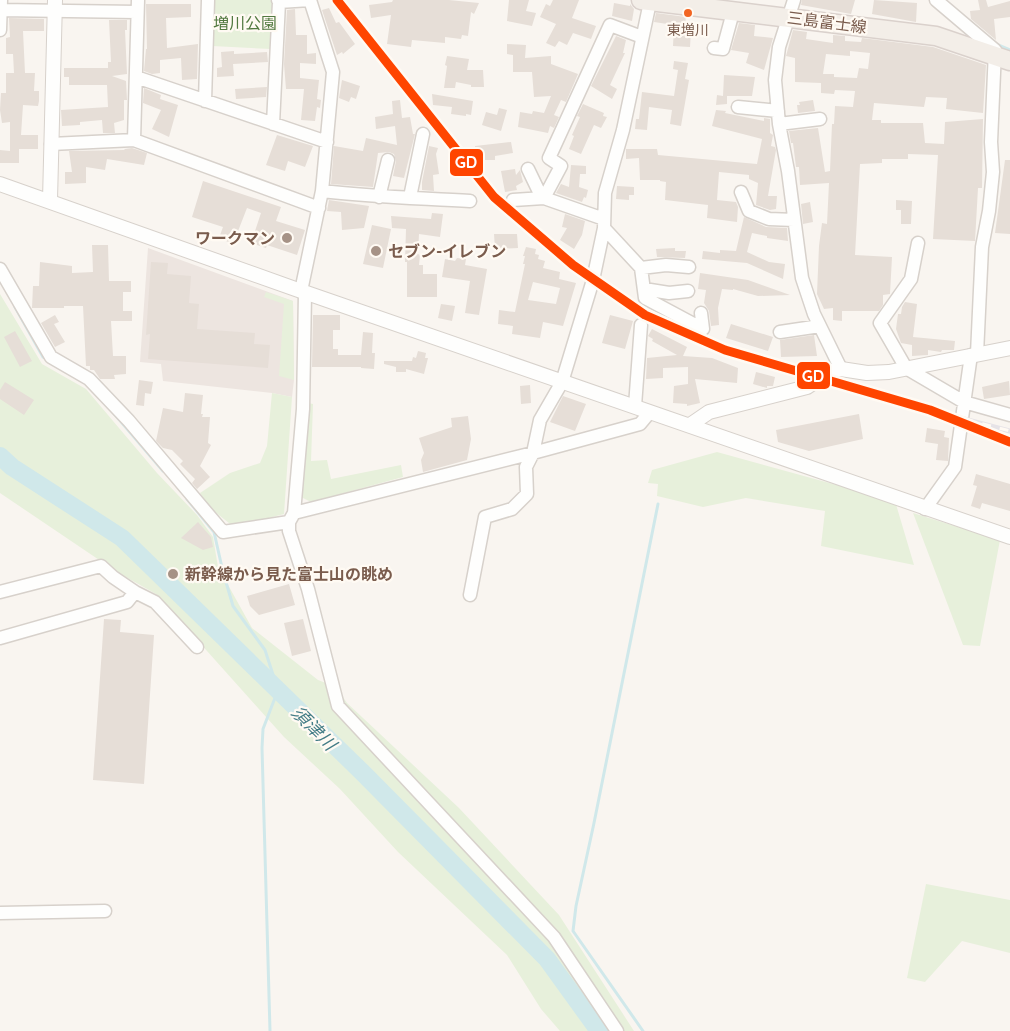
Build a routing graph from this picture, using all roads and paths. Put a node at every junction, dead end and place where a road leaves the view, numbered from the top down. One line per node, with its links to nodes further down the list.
1 (208, 0): 16 (street)
2 (310, 0): 4 (street); 24 (street)
3 (936, 0): 14 (street)
4 (278, 1): 20 (street)
5 (649, 1): 9 (main road, 三島富士線); 12 (street)
6 (55, 5): 7 (street); 8 (street); 25 (street)
7 (138, 6): 15 (street)
8 (1, 7): 11 (street)
9 (730, 8): 10 (main road, 三島富士線); 13 (street)
10 (792, 9): 14 (main road, 三島富士線); 18 (street)
11 (0, 30)
12 (642, 37): 33 (street); 39 (street)
13 (714, 48)
14 (1002, 58): 52 (street)
15 (136, 77): 16 (street); 23 (street)
16 (205, 101): 20 (street)
17 (738, 106): 18 (street)
18 (778, 111): 21 (street)
19 (820, 119): 21 (street)
20 (273, 124): 24 (street)
21 (778, 124): 38 (street)
22 (423, 134): 32 (street)
23 (134, 140): 25 (street); 37 (street)
24 (327, 142): 29 (street)
25 (51, 144): 34 (street)
26 (388, 160): 31 (street)
27 (528, 169): 33 (street)
28 (0, 184): 34 (street)
29 (322, 191): 31 (street); 37 (street)
30 (741, 192): 38 (street)
31 (379, 197): 32 (street)
32 (410, 197): 36 (street)
33 (543, 198): 35 (street); 39 (street)
34 (50, 200): 46 (street)
35 (513, 200)
36 (470, 201)
37 (319, 208): 46 (street)
38 (794, 220): 49 (street)
39 (604, 223): 42 (street); 55 (street)
40 (918, 243): 53 (street)
41 (689, 267): 42 (street)
42 (641, 268): 44 (street)
43 (0, 270): 63 (street)
44 (644, 289): 45 (street); 47 (street)
45 (688, 291)
46 (303, 292): 55 (street); 63 (street)
47 (701, 313)
48 (641, 325): 57 (street)
49 (820, 326): 50 (street); 54 (street)
50 (780, 332)
51 (1010, 348): 52 (street)
52 (974, 354): 53 (street); 56 (street)
53 (906, 368): 54 (street); 56 (street)
54 (841, 369): 60 (street)
55 (562, 382): 57 (street); 61 (street)
56 (964, 402): 59 (street); 62 (street)
57 (635, 406): 58 (street)
58 (650, 412): 60 (street); 61 (street)
59 (1010, 415)
60 (690, 425): 62 (street)
61 (533, 453): 63 (street); 67 (street)
62 (925, 509): 64 (street)
63 (292, 518): 72 (street)
64 (1010, 537)
65 (0, 592): 66 (street)
66 (135, 592): 68 (street); 69 (street)
67 (470, 596)
68 (0, 638)
69 (197, 647)
70 (105, 911): 71 (street)
71 (0, 914)
72 (617, 1031)

